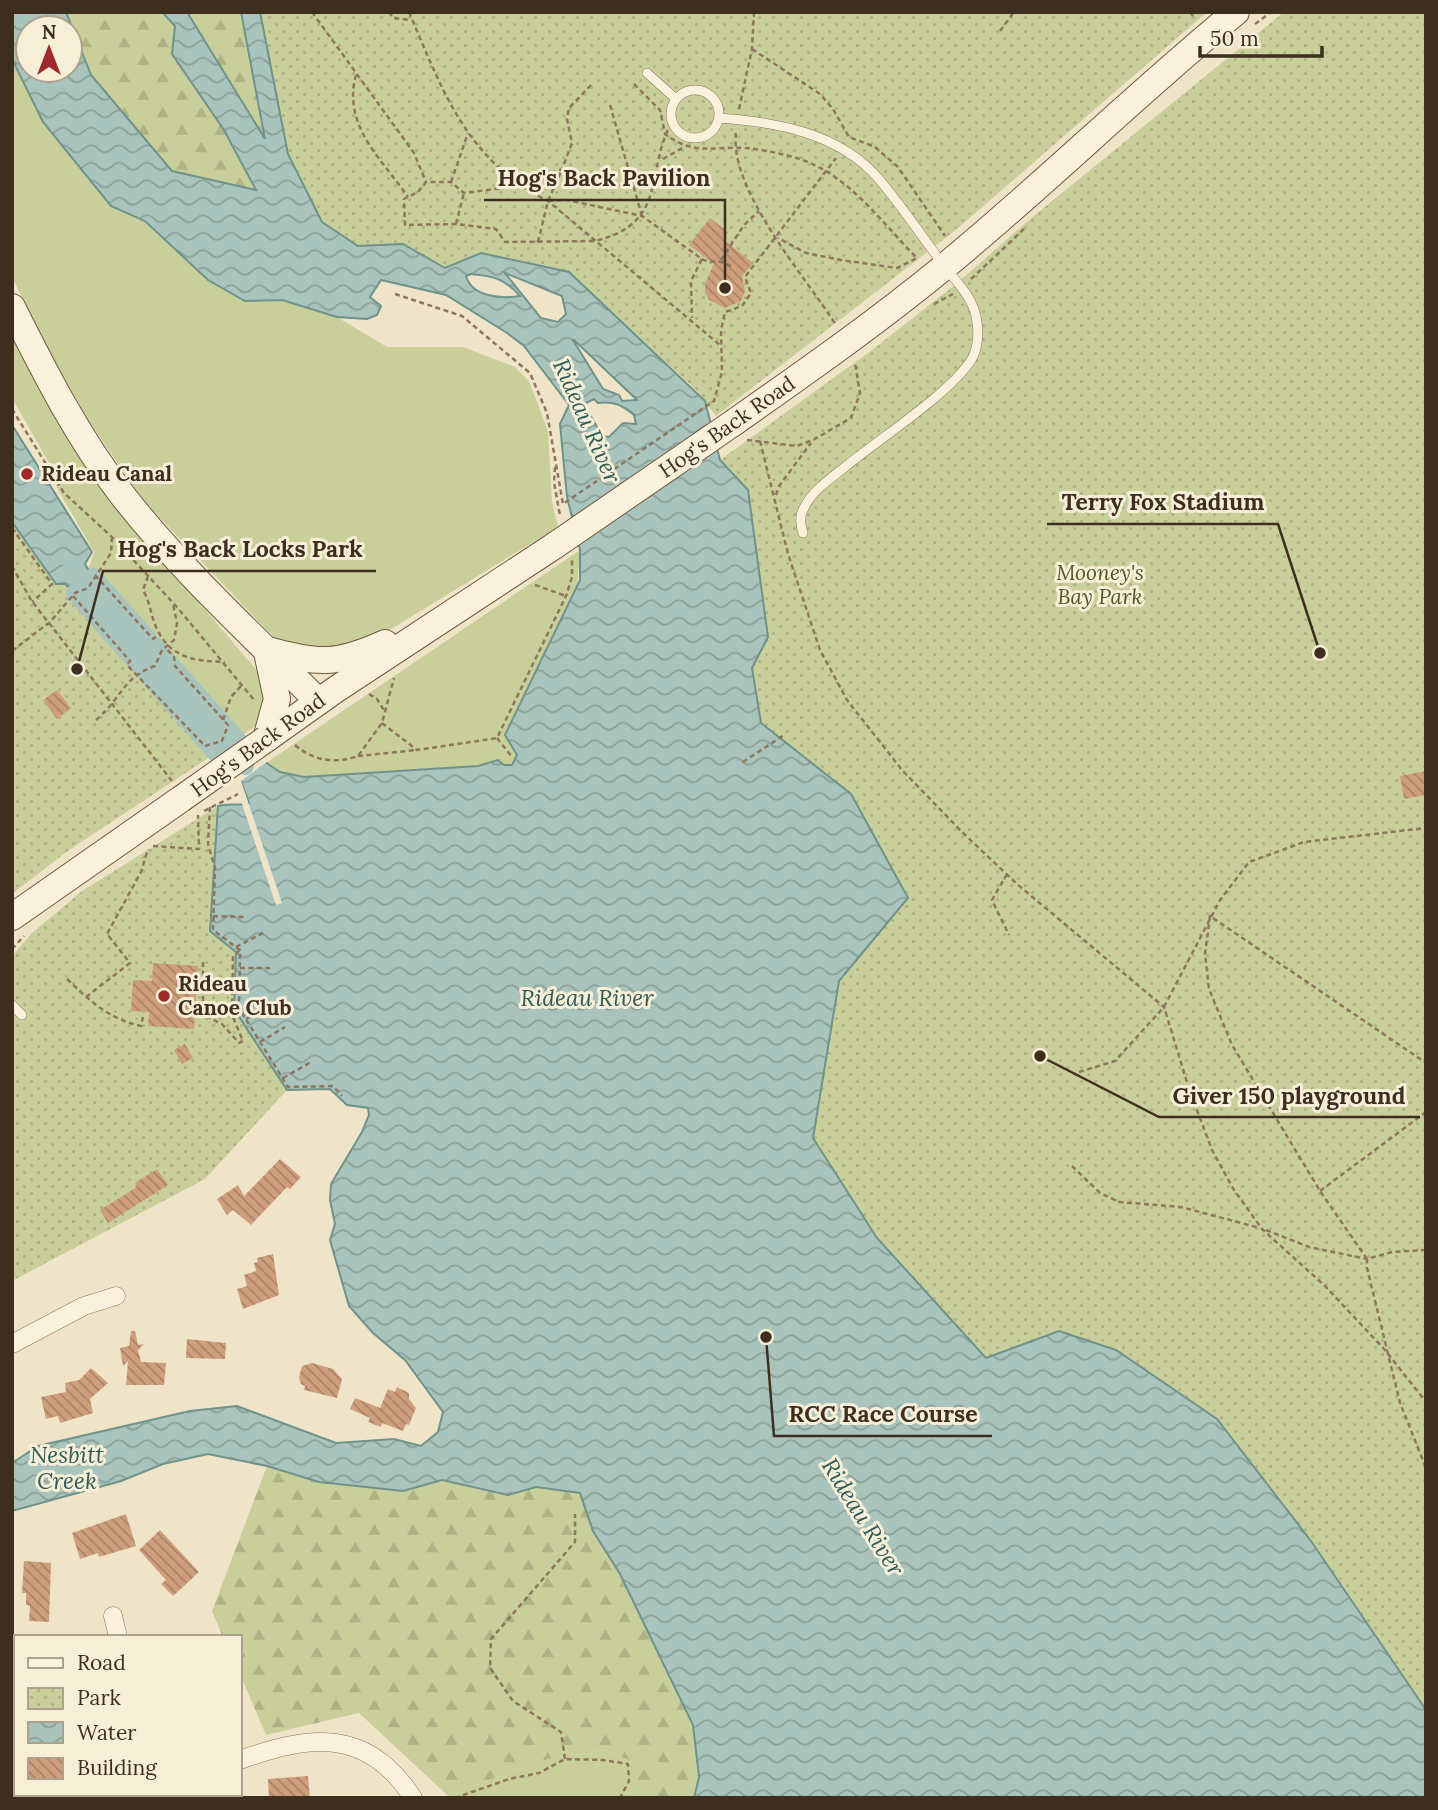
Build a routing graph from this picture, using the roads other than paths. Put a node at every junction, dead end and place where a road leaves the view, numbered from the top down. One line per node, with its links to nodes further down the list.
1 (1236, 12): 5 (main road, Hog's Back Road)
2 (646, 74): 3 (lane)
3 (676, 99): 4 (lane); 4 (lane)
4 (719, 118): 5 (lane)
5 (944, 267): 7 (lane); 8 (main road, Hog's Back Road, bridge)
6 (12, 307): 9 (main road)
7 (803, 533)
8 (449, 615): 9 (main road); 10 (main road, Hog's Back Road)
9 (266, 650): 10 (main road); 11 (main road)
10 (318, 701): 11 (main road, Hog's Back Road)
11 (266, 738): 12 (main road, Hog's Back Road, bridge)
12 (12, 917)
13 (12, 1005): 14 (lane)
14 (22, 1016)
15 (116, 1296): 16 (street)
16 (12, 1344)
17 (113, 1616): 18 (street)
18 (118, 1635)
19 (242, 1759): 20 (street)
20 (413, 1798)

